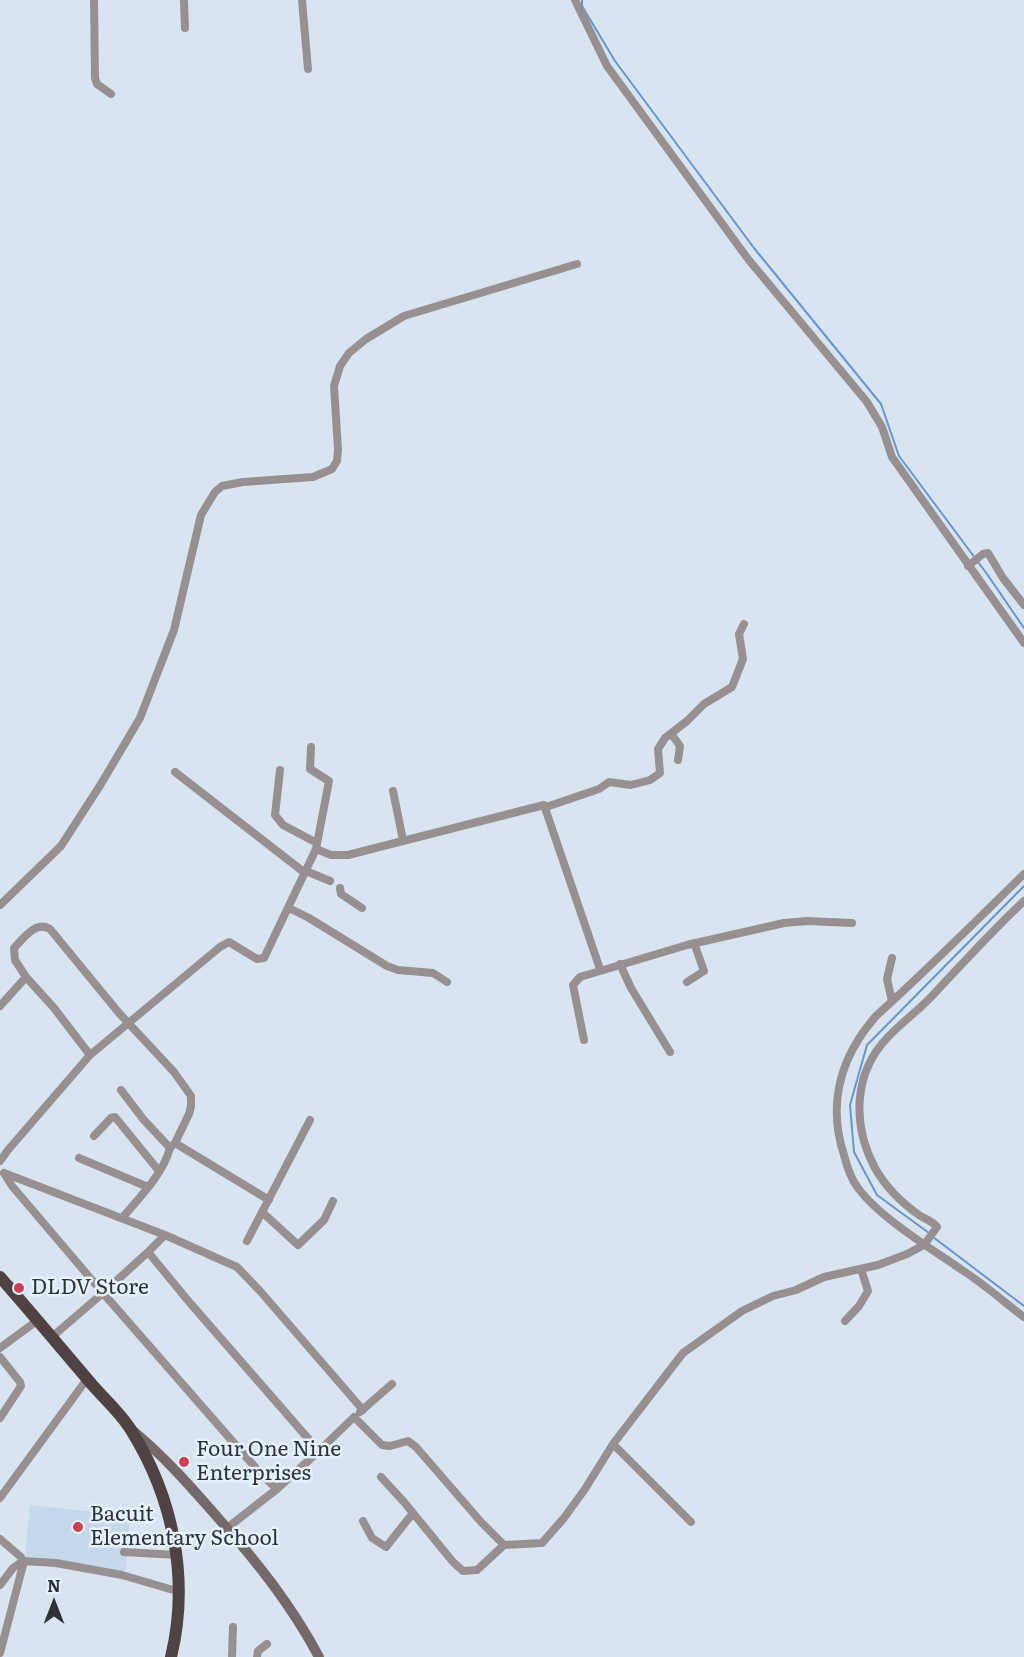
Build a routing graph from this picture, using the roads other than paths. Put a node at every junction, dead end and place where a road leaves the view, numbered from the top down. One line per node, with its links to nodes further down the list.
1 (94, 0): 7 (street)
2 (184, 0): 5 (street)
3 (302, 0): 6 (street)
4 (575, 0): 9 (street)
5 (185, 28)
6 (308, 69)
7 (111, 94)
8 (577, 264): 27 (street)
9 (970, 564): 10 (street); 12 (street)
10 (1024, 605)
11 (744, 624): 13 (street)
12 (1024, 643)
13 (672, 735): 15 (street); 19 (street)
14 (310, 747): 21 (street)
15 (678, 760)
16 (280, 771): 21 (street)
17 (175, 772): 22 (street)
18 (393, 791): 20 (street)
19 (546, 807): 20 (street); 34 (street)
20 (403, 840): 21 (street)
21 (317, 846): 22 (street)
22 (306, 872): 24 (street); 28 (street)
23 (1024, 874): 38 (street)
24 (330, 881)
25 (340, 888): 29 (street)
26 (1024, 901): 59 (street)
27 (0, 905)
28 (289, 908): 36 (street); 40 (street)
29 (362, 908)
30 (852, 923): 31 (street)
31 (693, 943): 33 (street); 37 (street)
32 (892, 958): 38 (street)
33 (620, 964): 34 (street); 42 (street)
34 (600, 969): 41 (street)
35 (26, 978): 39 (street); 40 (street); 43 (street)
36 (447, 982)
37 (687, 982)
38 (892, 1001): 59 (street)
39 (0, 1006)
40 (128, 1022): 43 (street); 47 (street)
41 (584, 1040)
42 (670, 1052)
43 (90, 1055): 49 (street)
44 (121, 1090): 47 (street)
45 (310, 1120): 53 (street)
46 (94, 1136): 50 (street)
47 (172, 1146): 50 (street); 53 (street)
48 (79, 1158): 52 (street)
49 (0, 1161)
50 (159, 1171): 52 (street)
51 (2, 1172): 56 (street); 63 (street)
52 (148, 1187): 56 (street)
53 (269, 1200): 55 (street)
54 (333, 1201): 55 (street)
55 (262, 1212): 58 (street)
56 (123, 1217): 57 (street)
57 (165, 1235): 60 (street); 72 (street)
58 (247, 1241)
59 (926, 1243): 61 (street); 64 (street)
60 (148, 1252): 63 (street); 77 (street)
61 (861, 1269): 66 (street); 76 (street)
62 (0, 1277): 65 (highway)
63 (103, 1293): 67 (street); 79 (street)
64 (1024, 1317)
65 (38, 1320): 67 (highway); 68 (street)
66 (845, 1321)
67 (52, 1336): 70 (highway)
68 (0, 1348)
69 (0, 1357): 74 (street)
70 (87, 1379): 75 (highway); 80 (street)
71 (392, 1384): 72 (street)
72 (363, 1410): 73 (street)
73 (354, 1417): 77 (street); 86 (street)
74 (0, 1418)
75 (130, 1428): 84 (main road); 88 (highway)
76 (613, 1444): 83 (street); 86 (street)
77 (319, 1451): 79 (street)
78 (381, 1477): 81 (street)
79 (277, 1489): 84 (street)
80 (0, 1498)
81 (413, 1513): 82 (street); 86 (street)
82 (363, 1521)
83 (691, 1522)
84 (227, 1528): 98 (main road)
85 (0, 1539): 89 (street)
86 (504, 1545)
87 (124, 1552): 88 (street)
88 (177, 1555): 91 (highway)
89 (23, 1561): 90 (street); 91 (street); 94 (street)
90 (0, 1585)
91 (180, 1592): 95 (highway)
92 (233, 1627): 96 (street)
93 (267, 1644): 97 (street)
94 (0, 1649)
95 (171, 1657)
96 (232, 1657)
97 (257, 1657)
98 (319, 1657)

